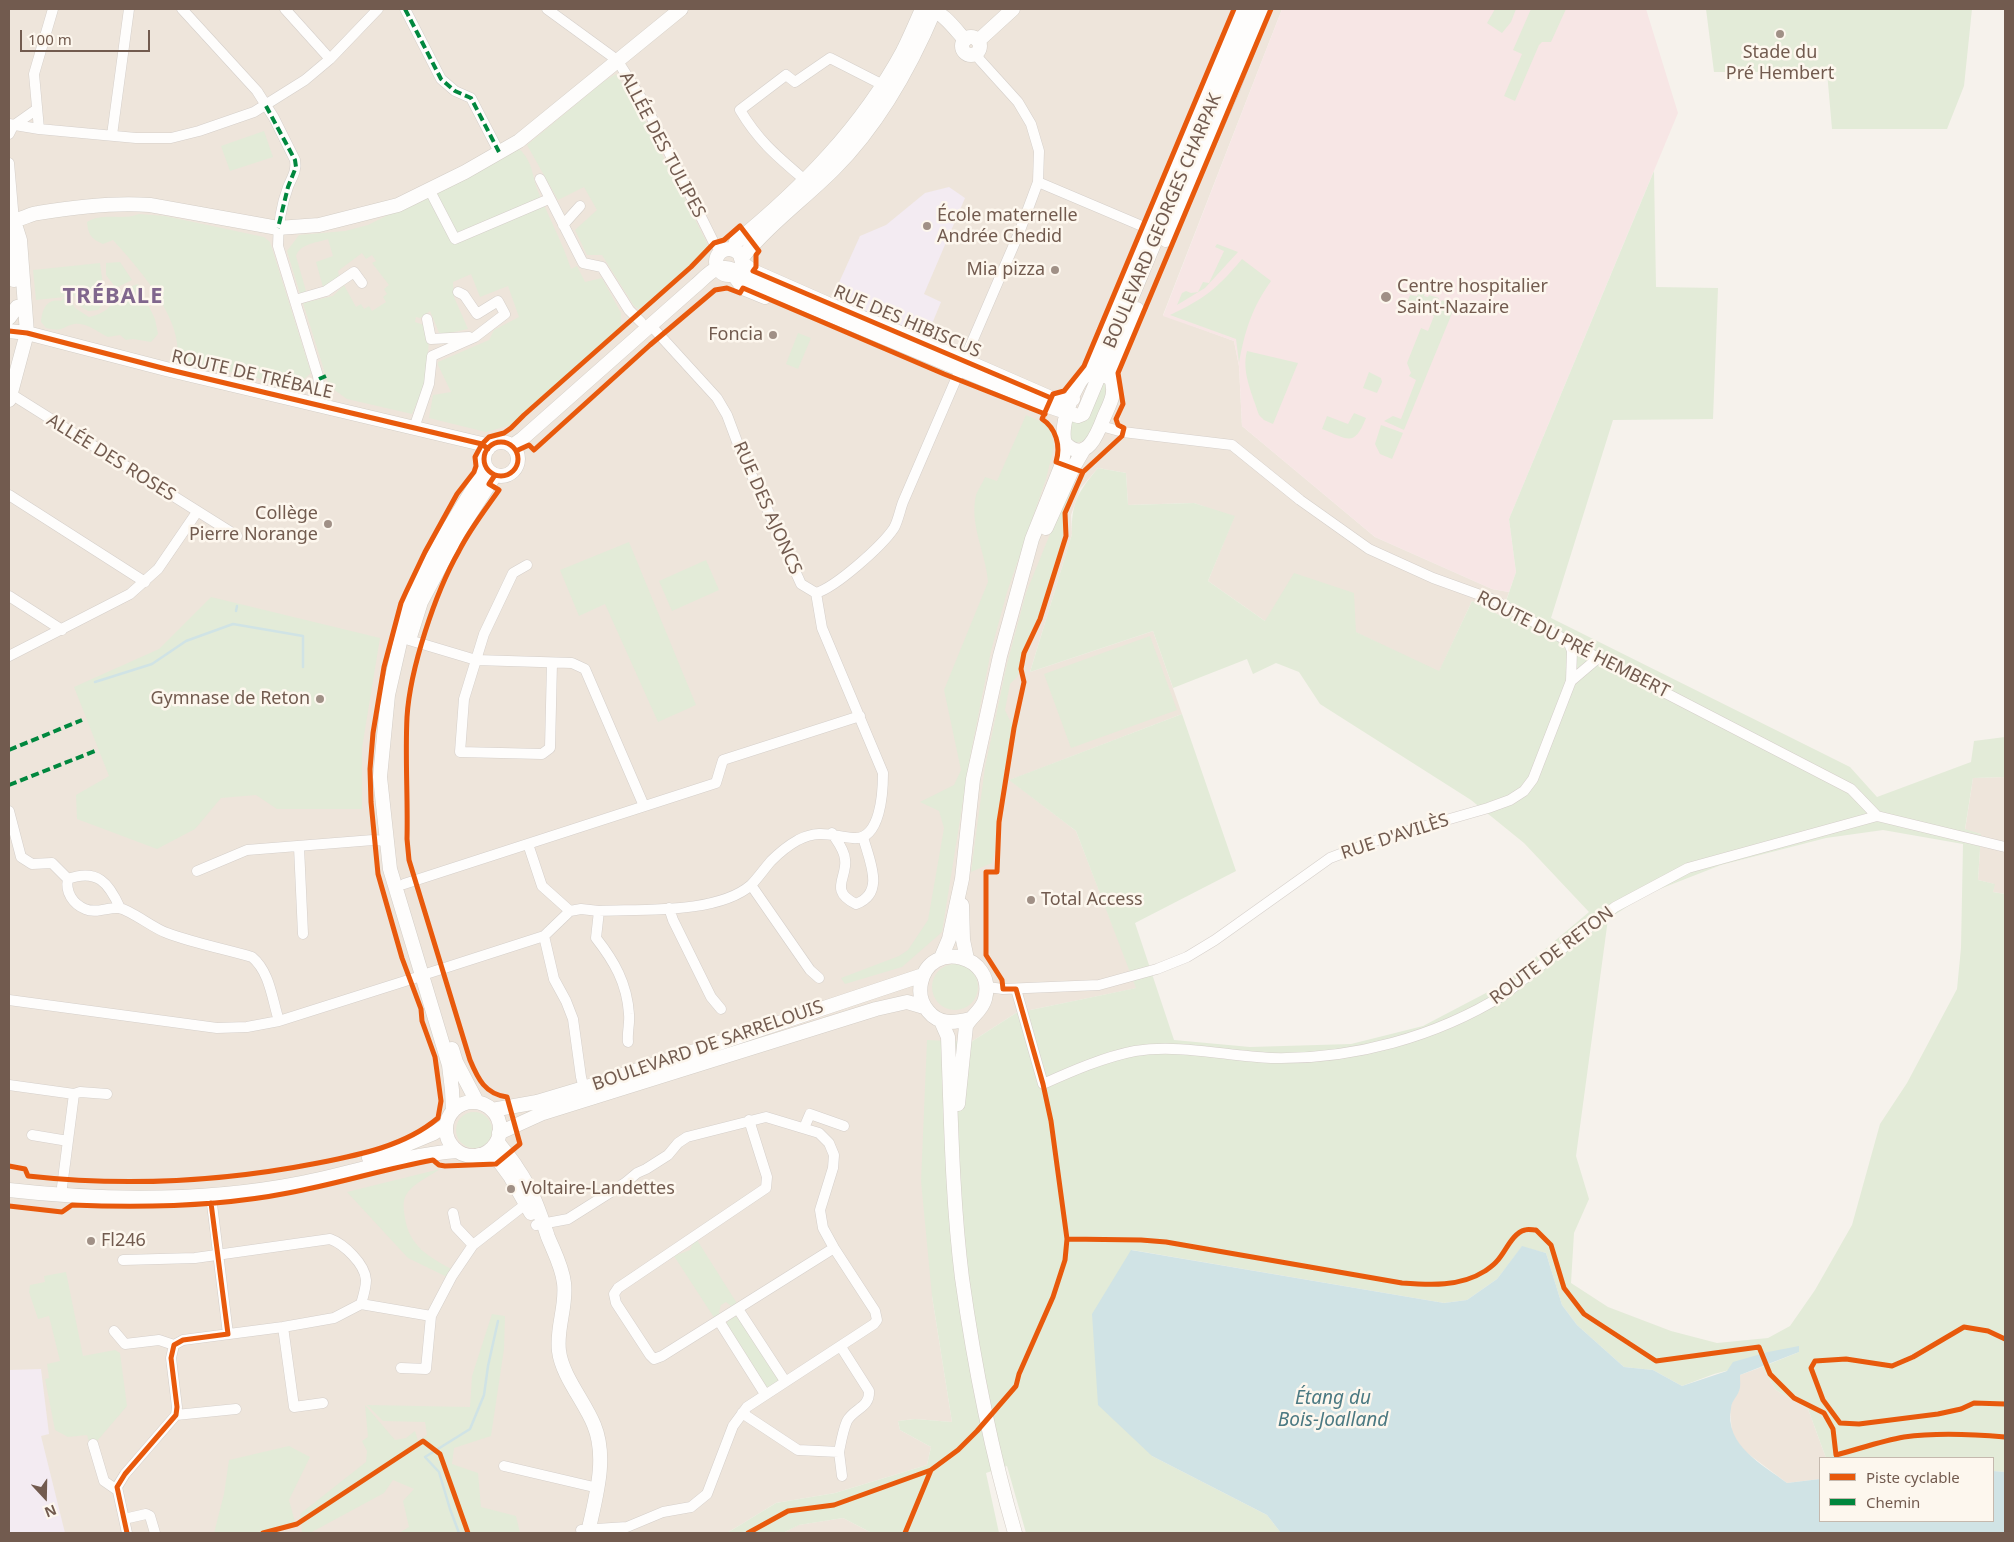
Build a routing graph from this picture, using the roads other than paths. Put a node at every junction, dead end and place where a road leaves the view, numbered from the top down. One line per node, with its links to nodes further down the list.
1 (53, 9): 19 (street)
2 (129, 9): 22 (street)
3 (182, 9): 18 (street)
4 (285, 9): 15 (street)
5 (378, 9): 15 (street)
6 (405, 9): 23 (street)
7 (547, 9): 16 (street, ALLÉE DES TULIPES)
8 (681, 9): 16 (street)
9 (930, 9): 14 (street); 17 (street); 35 (street)
10 (1014, 9): 14 (street)
11 (1242, 9): 34 (street, BOULEVARD GEORGES CHARPAK)
12 (1252, 9): 51 (street, BOULEVARD GEORGES CHARPAK)
13 (1264, 9): 51 (street, BOULEVARD GEORGES CHARPAK)
14 (973, 45): 27 (street)
15 (330, 59): 18 (street)
16 (617, 60): 23 (street); 35 (street, ALLÉE DES TULIPES)
17 (882, 85): 26 (street); 26 (street)
18 (266, 106): 22 (street); 33 (street)
19 (37, 109): 20 (street); 21 (street)
20 (10, 128): 21 (street)
21 (39, 129): 22 (street)
22 (112, 135)
23 (499, 152): 28 (street)
24 (9, 163): 31 (street)
25 (540, 179): 29 (street)
26 (806, 181): 35 (street)
27 (1038, 182): 34 (street); 50 (street)
28 (429, 189): 29 (street); 33 (street)
29 (549, 199): 32 (street)
30 (580, 206): 32 (street)
31 (11, 220): 33 (street); 39 (street); 46 (street)
32 (563, 225): 42 (street)
33 (278, 228): 38 (street)
34 (1149, 229): 51 (street, BOULEVARD GEORGES CHARPAK)
35 (729, 264): 42 (street); 44 (street); 50 (street, RUE DES HIBISCUS); 50 (street, RUE DES HIBISCUS); 59 (street)
36 (362, 282): 38 (street)
37 (458, 292): 40 (street)
38 (295, 300): 54 (street)
39 (13, 312): 46 (street)
40 (477, 314): 43 (street); 43 (street)
41 (427, 319): 48 (street)
42 (641, 322): 59 (street)
43 (487, 327): 47 (street)
44 (655, 330): 59 (street); 69 (street, RUE DES AJONCS)
45 (9, 331): 46 (street, ROUTE DE TRÉBALE)
46 (27, 334): 52 (street); 54 (street, ROUTE DE TRÉBALE)
47 (475, 336): 48 (street); 49 (street)
48 (431, 339): 49 (street)
49 (432, 356): 57 (street)
50 (960, 370): 53 (street, RUE DES HIBISCUS); 55 (street, RUE DES HIBISCUS); 69 (street)
51 (1100, 376): 53 (street); 55 (street, BOULEVARD GEORGES CHARPAK); 56 (street)
52 (10, 397): 64 (street, ALLÉE DES ROSES)
53 (1072, 399): 55 (street)
54 (318, 405): 57 (street, ROUTE DE TRÉBALE)
55 (1065, 416): 58 (street)
56 (1100, 426): 61 (street); 73 (street, ROUTE DU PRÉ HEMBERT)
57 (414, 428): 60 (street, ROUTE DE TRÉBALE)
58 (1065, 443): 61 (street); 67 (street)
59 (512, 446): 60 (street); 62 (street)
60 (488, 449): 62 (street)
61 (1084, 449): 67 (street)
62 (491, 472): 72 (street); 86 (street)
63 (9, 495): 68 (street)
64 (197, 512): 65 (street, ALLÉE DES ROSES); 68 (street)
65 (237, 536)
66 (527, 565): 76 (street)
67 (1020, 580): 91 (street)
68 (145, 582): 71 (street)
69 (816, 593): 79 (street)
70 (9, 596): 71 (street)
71 (62, 630): 74 (street)
72 (409, 640): 76 (street); 93 (street)
73 (1568, 641): 75 (street, ROUTE DU PRÉ HEMBERT); 78 (street, RUE D'AVILÈS)
74 (9, 656)
75 (1598, 658): 78 (street); 82 (street, ROUTE DU PRÉ HEMBERT)
76 (476, 660): 77 (street); 77 (street)
77 (552, 663): 80 (street)
78 (1571, 680): 107 (street, RUE D'AVILÈS)
79 (860, 716): 80 (street); 85 (street)
80 (644, 806): 87 (street)
81 (9, 811): 83 (street)
82 (1877, 816): 89 (street, ROUTE DE RETON); 107 (street, ROUTE DE RETON)
83 (11, 825): 92 (street)
84 (832, 833): 85 (street); 85 (street); 94 (street)
85 (863, 837)
86 (387, 841): 88 (street); 103 (street)
87 (528, 844): 93 (street); 97 (street)
88 (299, 847): 90 (street); 99 (street)
89 (2005, 847)
90 (197, 871)
91 (962, 878): 101 (street); 102 (street)
92 (68, 879): 95 (street); 95 (street)
93 (404, 884): 103 (street)
94 (751, 885): 96 (street); 105 (street)
95 (120, 908): 112 (street)
96 (669, 908): 98 (street); 110 (street)
97 (570, 911): 98 (street); 100 (street)
98 (599, 911): 114 (street)
99 (303, 934)
100 (544, 936): 103 (street); 116 (street)
101 (941, 958): 102 (street); 104 (street)
102 (967, 959): 106 (street)
103 (425, 975): 112 (street); 119 (street); 121 (street)
104 (923, 975): 109 (street); 116 (street, BOULEVARD DE SARRELOUIS)
105 (819, 978)
106 (987, 987): 107 (street); 111 (street)
107 (1016, 988)
108 (9, 1000): 112 (street)
109 (924, 1007): 113 (street); 127 (street, BOULEVARD DE SARRELOUIS)
110 (721, 1009)
111 (970, 1019): 113 (street); 131 (street)
112 (279, 1021)
113 (941, 1021): 131 (street)
114 (628, 1042)
115 (9, 1085): 117 (street)
116 (584, 1088): 120 (street, BOULEVARD DE SARRELOUIS)
117 (74, 1094): 118 (street); 128 (street)
118 (107, 1094)
119 (477, 1102): 120 (street); 121 (street)
120 (492, 1110): 127 (street)
121 (453, 1111): 123 (street)
122 (749, 1120): 125 (street); 138 (street); 146 (street)
123 (446, 1125): 129 (street); 133 (street)
124 (844, 1126): 125 (street)
125 (804, 1128): 140 (street)
126 (32, 1135): 128 (street)
127 (498, 1137): 130 (street); 136 (street)
128 (68, 1141): 133 (street)
129 (457, 1151): 130 (street); 135 (street)
130 (479, 1155): 136 (street)
131 (952, 1167): 169 (street)
132 (9, 1181): 133 (street)
133 (62, 1187)
134 (9, 1190): 135 (street)
135 (211, 1196): 141 (street)
136 (530, 1201): 138 (street); 139 (street)
137 (454, 1213): 139 (street)
138 (540, 1224): 163 (street)
139 (473, 1245): 145 (street)
140 (834, 1248): 144 (street); 151 (street)
141 (218, 1254): 142 (street); 143 (street); 149 (street)
142 (123, 1260)
143 (361, 1304): 145 (street); 147 (street)
144 (738, 1309): 146 (street); 153 (street)
145 (431, 1316): 152 (street)
146 (719, 1321): 154 (street)
147 (284, 1327): 149 (street); 155 (street)
148 (114, 1330): 150 (street)
149 (228, 1334): 150 (street)
150 (174, 1345): 158 (street)
151 (841, 1347): 153 (street); 160 (street)
152 (401, 1368)
153 (785, 1381): 154 (street)
154 (766, 1394): 157 (street)
155 (323, 1403)
156 (236, 1409): 158 (street)
157 (742, 1413): 160 (street); 166 (street)
158 (176, 1415): 164 (street)
159 (93, 1444): 164 (street)
160 (839, 1452): 162 (street)
161 (504, 1466): 163 (street)
162 (842, 1476)
163 (594, 1487): 166 (street)
164 (117, 1490): 165 (street)
165 (124, 1519): 167 (street); 168 (street)
166 (584, 1531)
167 (127, 1533)
168 (155, 1533)
169 (1015, 1533)

